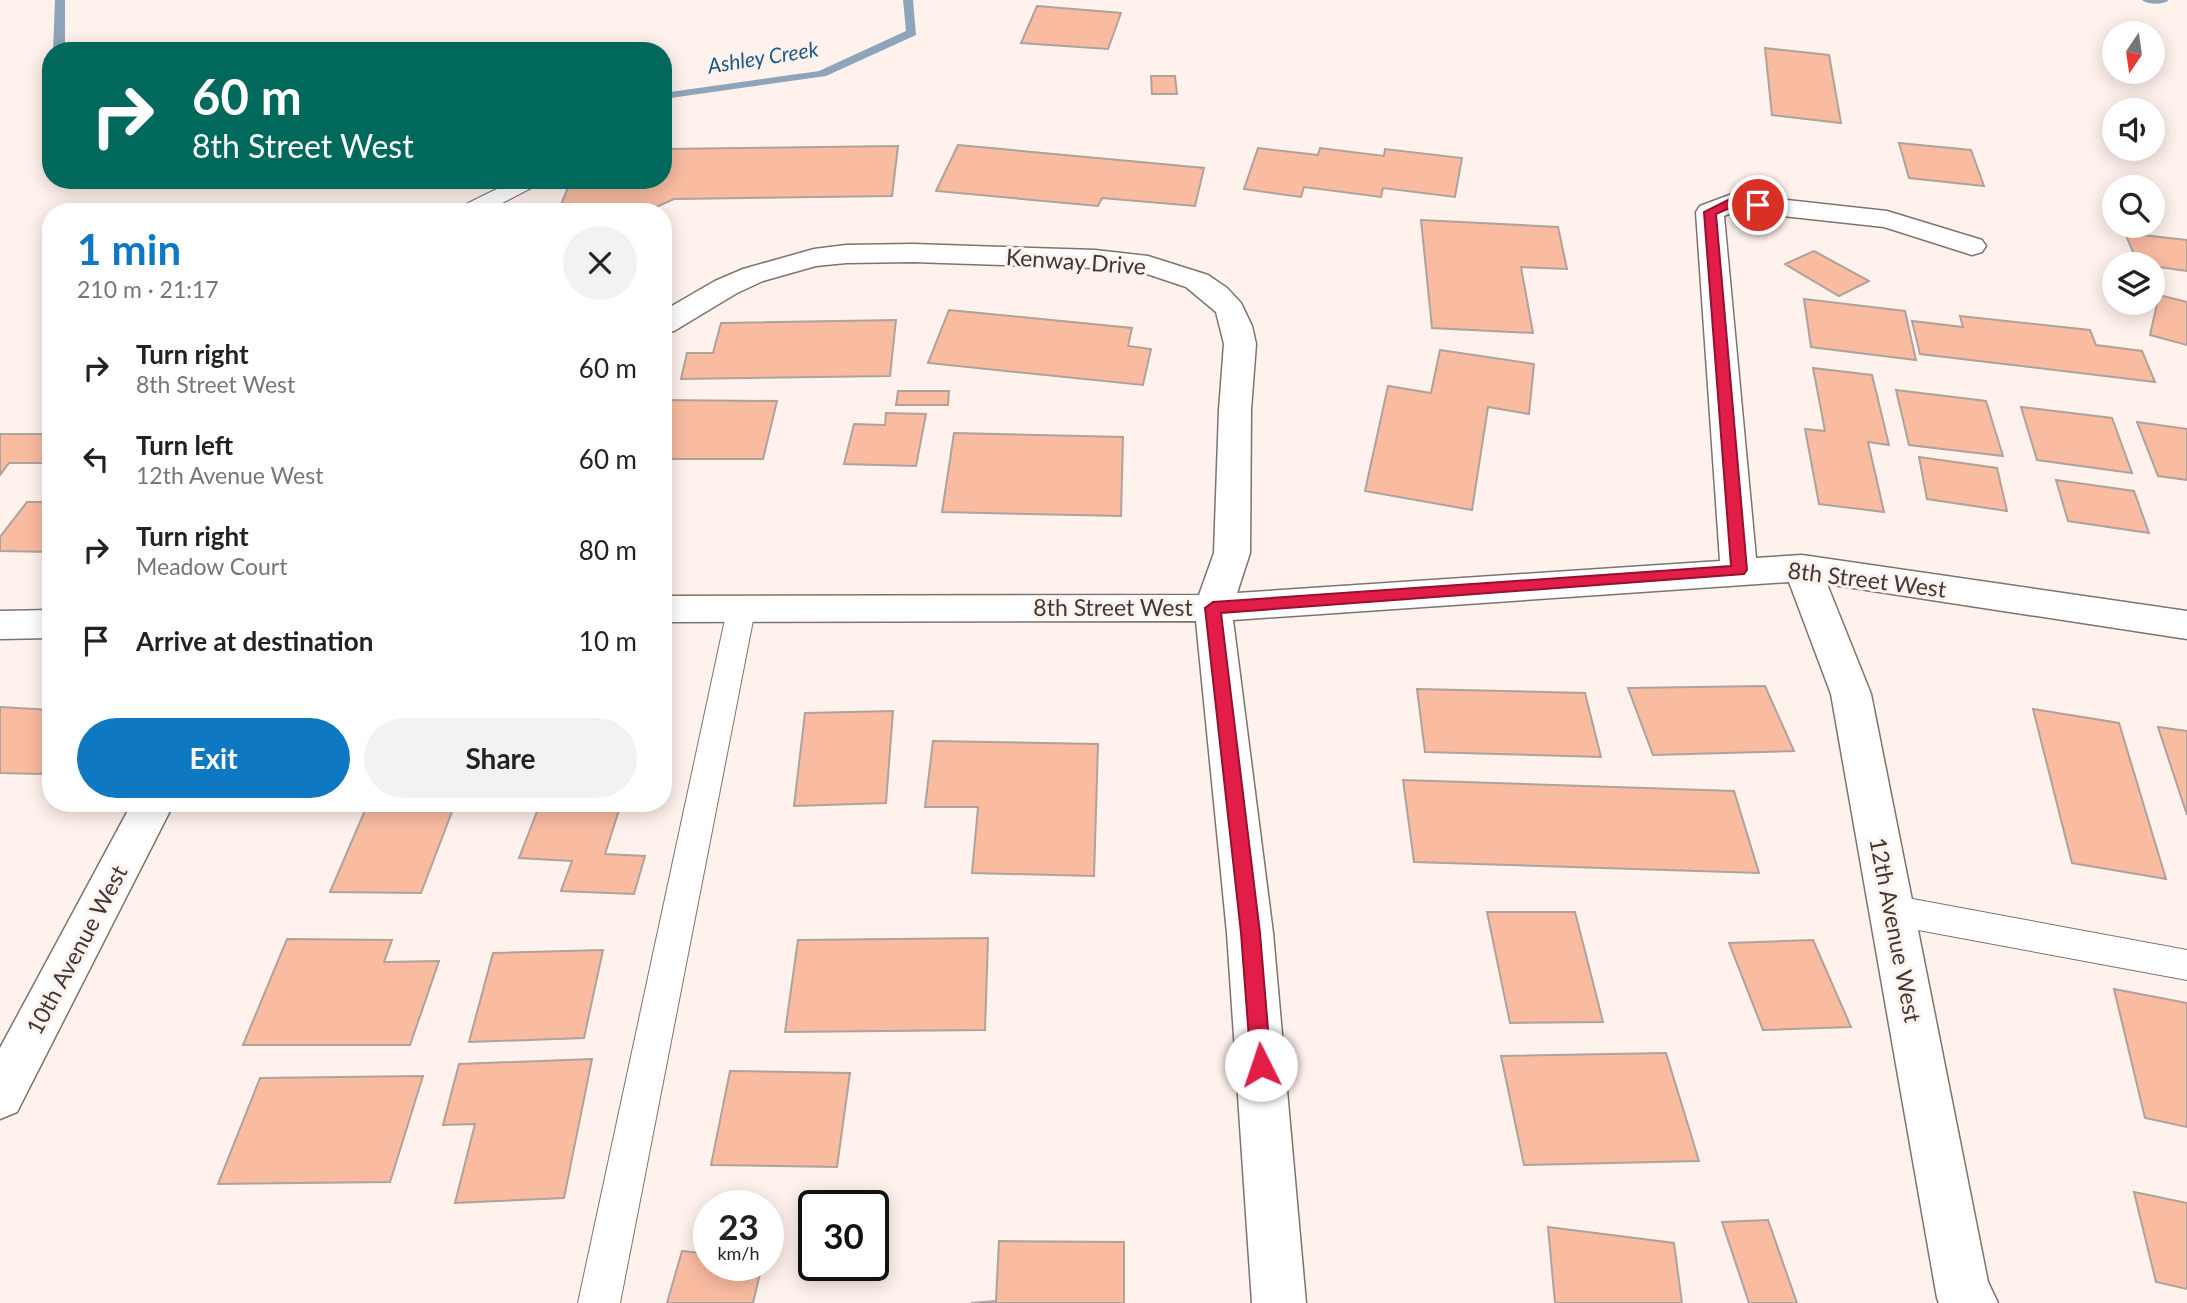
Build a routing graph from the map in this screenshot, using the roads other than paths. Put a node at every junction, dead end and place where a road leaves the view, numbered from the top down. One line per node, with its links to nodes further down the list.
1 (514, 189): 2 (lane)
2 (485, 203)
3 (1972, 246): 6 (street)
4 (672, 319): 7 (street, Kenway Drive)
5 (1802, 568): 6 (street, 8th Street West); 12 (street, 8th Street West); 14 (street, 12th Avenue West)
6 (1739, 570): 7 (street, 8th Street West)
7 (1213, 608): 9 (street, 8th Street West); 19 (street)
8 (672, 610): 9 (street, 8th Street West)
9 (741, 610): 18 (lane)
10 (42, 624): 11 (street)
11 (0, 625)
12 (2187, 625)
13 (148, 812): 16 (street, 10th Avenue West)
14 (1891, 910): 15 (lane); 17 (street, 12th Avenue West)
15 (2187, 965)
16 (0, 1096)
17 (1967, 1301)
18 (600, 1303)
19 (1279, 1303)

